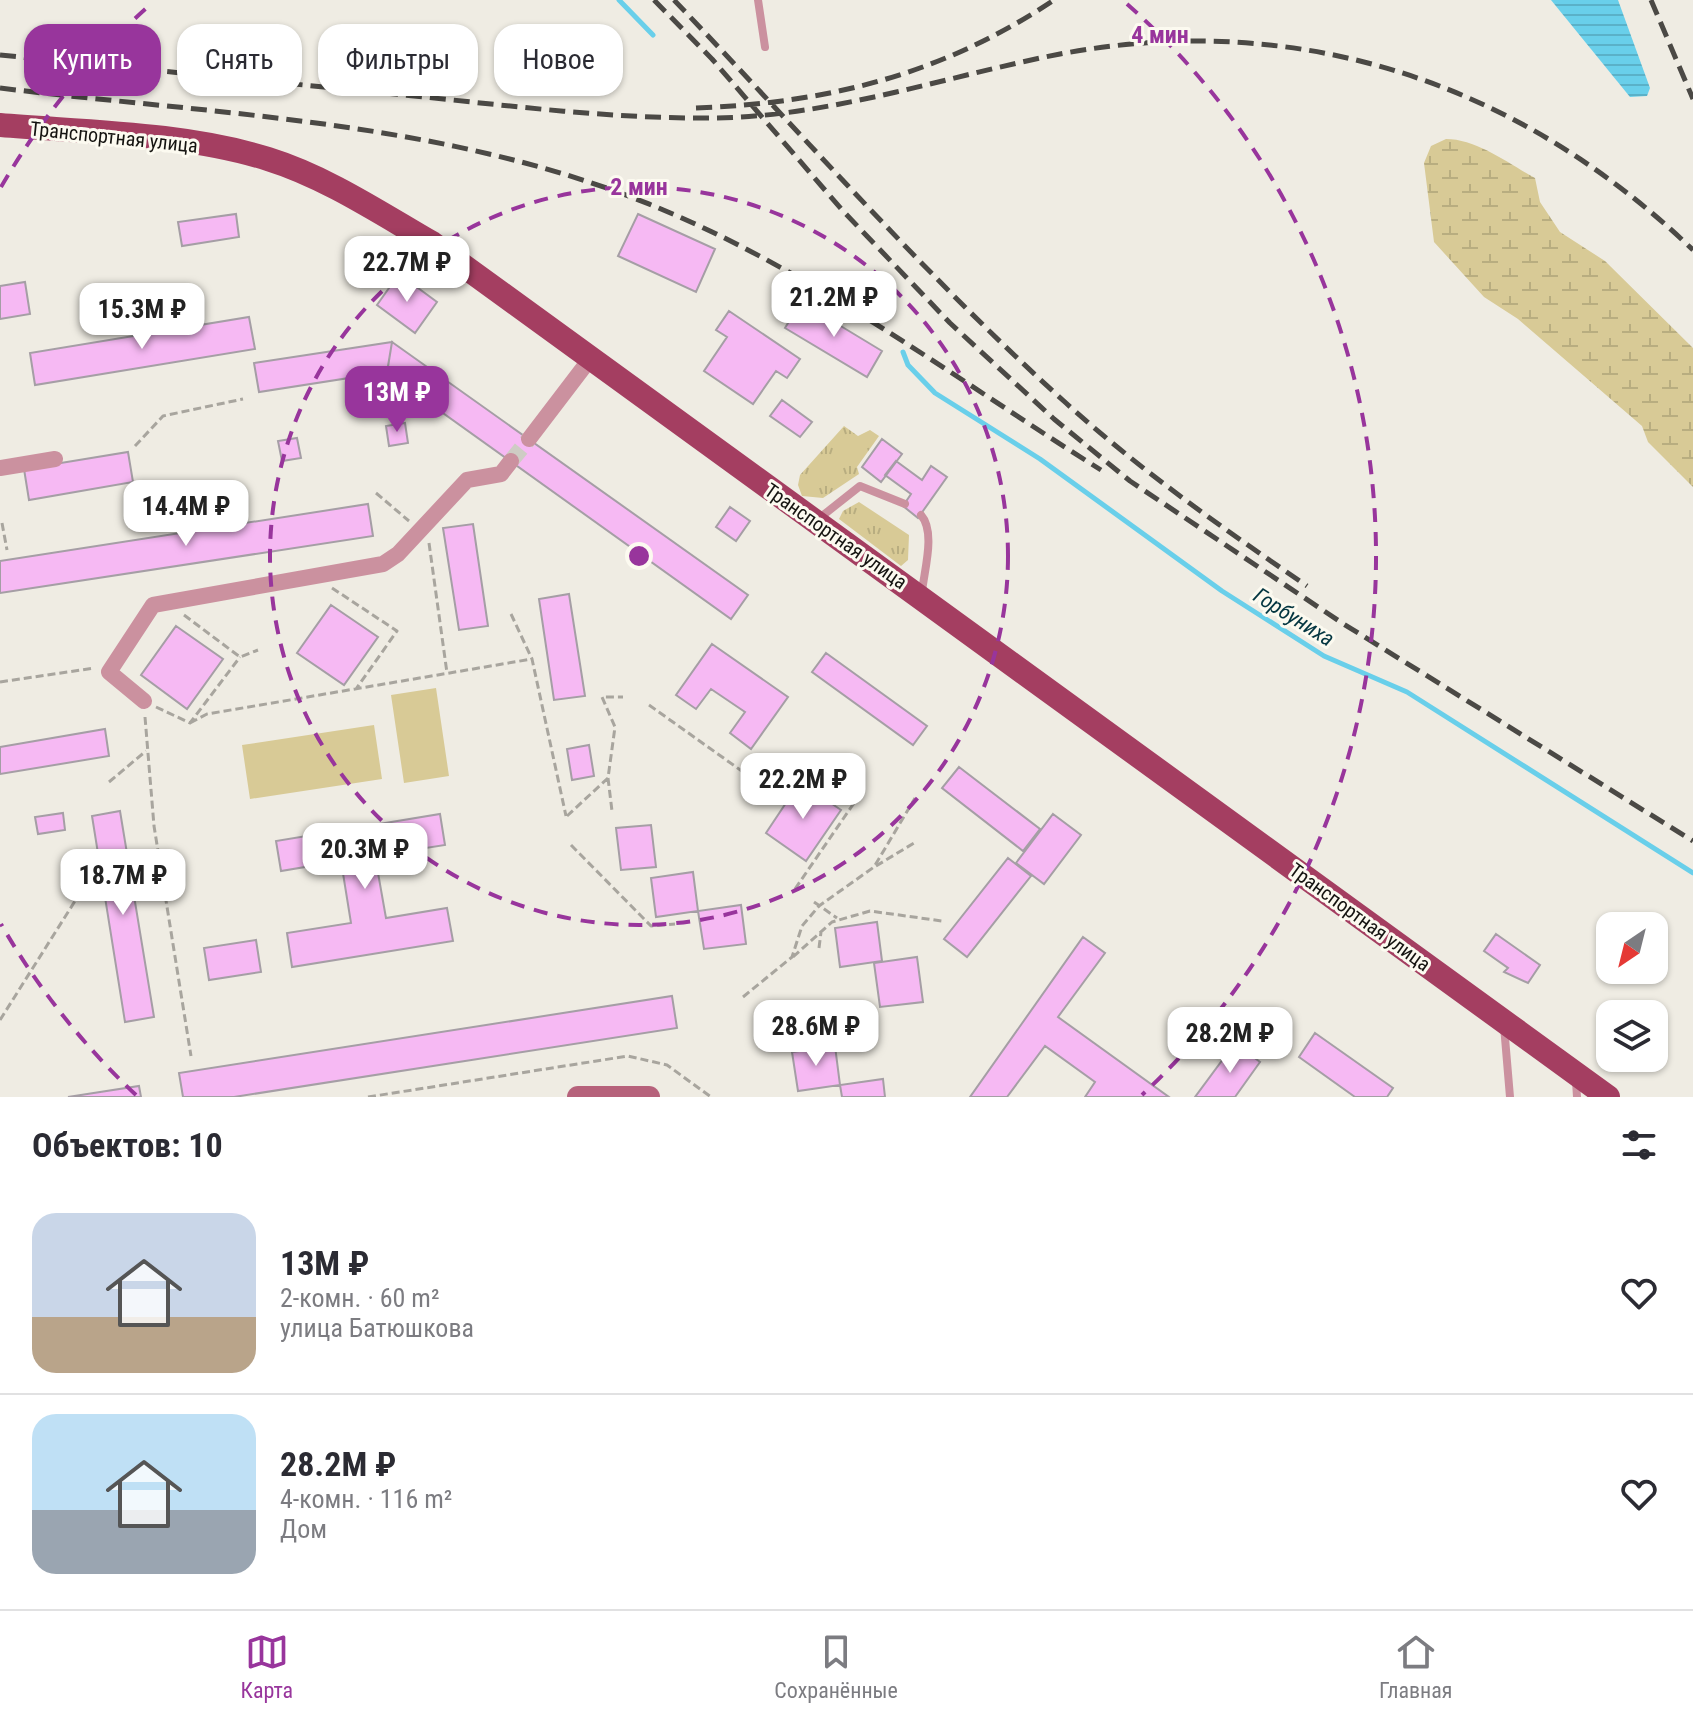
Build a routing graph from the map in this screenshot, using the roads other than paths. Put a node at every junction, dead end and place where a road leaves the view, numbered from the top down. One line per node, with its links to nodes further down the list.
1 (758, 0): 2 (lane)
2 (765, 47)
3 (0, 125): 4 (main road, Транспортная улица)
4 (590, 359): 5 (street); 11 (main road, Транспортная улица)
5 (529, 439)
6 (55, 459): 8 (street)
7 (511, 461): 13 (street)
8 (0, 468)
9 (905, 504): 11 (lane)
10 (921, 515): 12 (lane)
11 (815, 522): 12 (main road, Транспортная улица)
12 (921, 597): 14 (main road, Транспортная улица)
13 (144, 701)
14 (1503, 1021): 15 (main road, Транспортная улица); 18 (lane)
15 (1576, 1085): 19 (main road, Транспортная улица)
16 (646, 1096): 17 (main road)
17 (578, 1097)
18 (1510, 1097)
19 (1608, 1097)

